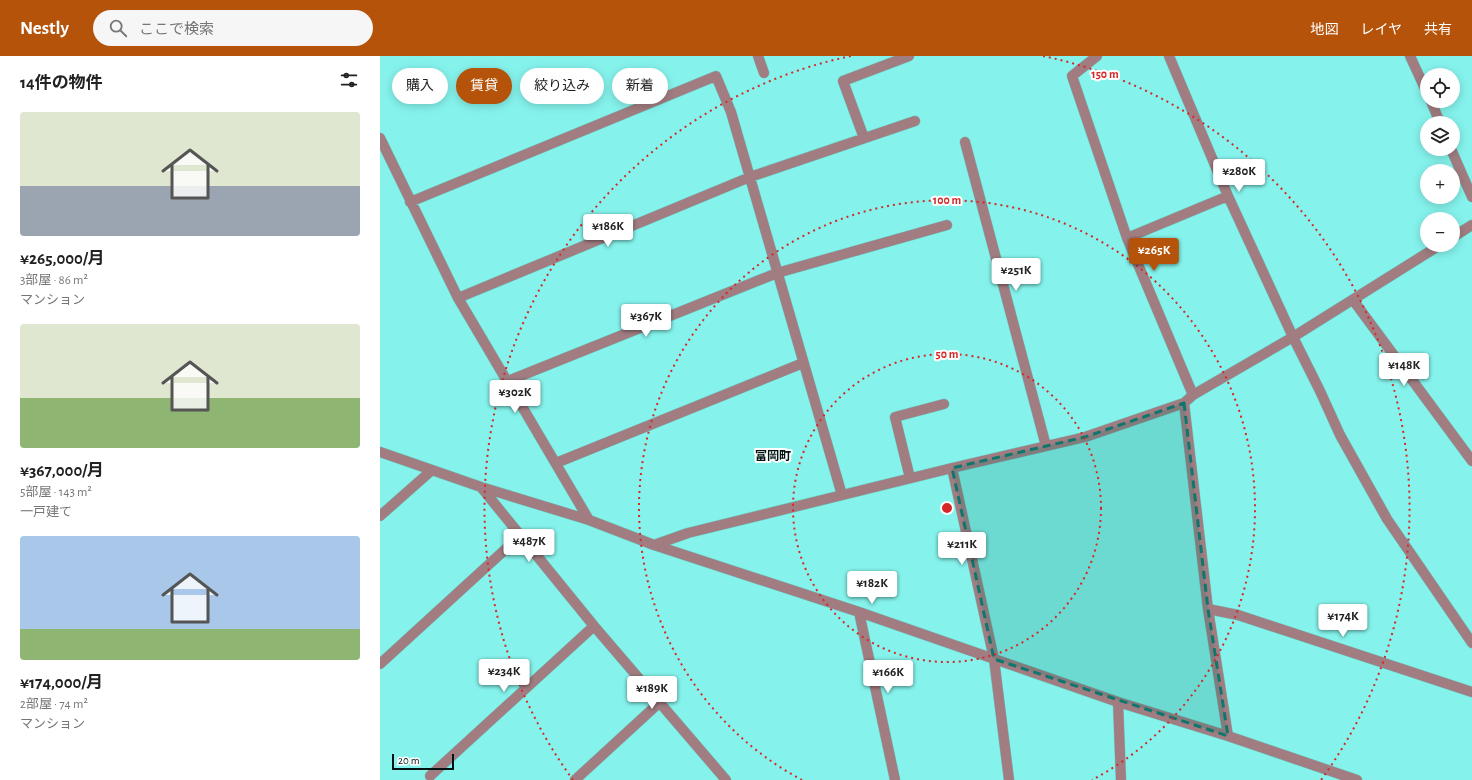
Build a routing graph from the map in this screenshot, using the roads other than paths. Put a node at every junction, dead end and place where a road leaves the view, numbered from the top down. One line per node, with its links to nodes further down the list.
1 (758, 56): 6 (street)
2 (909, 56): 10 (street)
3 (1097, 56): 20 (street)
4 (1170, 56): 14 (street)
5 (1410, 56): 7 (street)
6 (764, 73)
7 (1420, 78)
8 (915, 121): 10 (street)
9 (380, 138): 16 (street)
10 (864, 138): 13 (street)
11 (965, 142): 31 (street)
12 (1454, 156): 15 (street)
13 (750, 177): 16 (street); 22 (street); 23 (street)
14 (1228, 196): 20 (street); 25 (street)
15 (1472, 198)
16 (410, 202): 23 (street)
17 (947, 225): 22 (street)
18 (1472, 225): 19 (street)
19 (1460, 233)
20 (1128, 238): 28 (street)
21 (1429, 252): 24 (street)
22 (777, 273): 26 (street); 27 (street)
23 (458, 298): 27 (street)
24 (1353, 300): 25 (street); 33 (street)
25 (1293, 337): 28 (street); 47 (street)
26 (803, 364): 34 (street); 39 (street)
27 (508, 381): 34 (street)
28 (1193, 395): 29 (street)
29 (1184, 403): 31 (street); 44 (street)
30 (944, 404): 37 (street)
31 (1046, 446): 35 (street)
32 (380, 452): 36 (street)
33 (1472, 461)
34 (556, 463): 41 (street)
35 (952, 468): 37 (street); 48 (street)
36 (432, 470): 38 (street); 40 (street)
37 (910, 478): 39 (street)
38 (481, 487): 41 (street); 42 (street)
39 (842, 495): 43 (street)
40 (380, 516)
41 (589, 520): 43 (street)
42 (520, 536): 46 (street); 49 (street)
43 (654, 546): 45 (street)
44 (1208, 609): 50 (street); 53 (street)
45 (859, 612): 48 (street); 57 (street)
46 (594, 626): 51 (street); 54 (street)
47 (1472, 643)
48 (994, 659): 52 (street); 58 (street)
49 (380, 664)
50 (1472, 692)
51 (660, 702): 55 (street); 56 (street)
52 (1118, 702): 53 (street); 59 (street)
53 (1228, 736): 60 (street)
54 (430, 776)
55 (724, 779)
56 (575, 780)
57 (895, 780)
58 (1009, 780)
59 (1121, 780)
60 (1357, 780)

